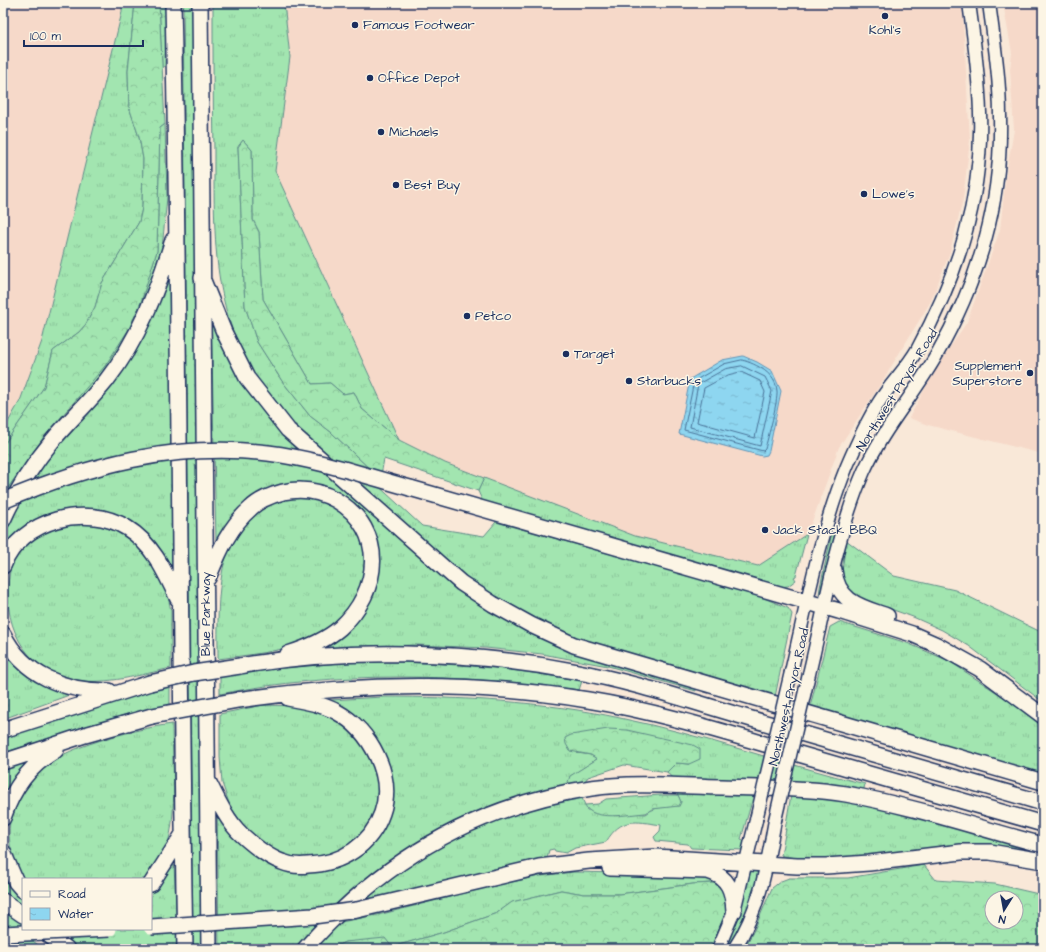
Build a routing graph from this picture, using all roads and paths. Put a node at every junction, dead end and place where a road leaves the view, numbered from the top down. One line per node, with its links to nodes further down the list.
1 (173, 3): 5 (highway)
2 (200, 3): 6 (highway, Blue Parkway)
3 (969, 3): 12 (main road, Northwest Pryor Road)
4 (989, 3): 10 (main road, Northwest Pryor Road)
5 (178, 226): 8 (highway); 13 (highway)
6 (202, 278): 11 (highway, Blue Parkway); 25 (highway)
7 (3, 501): 12 (highway, bridge)
8 (3, 520)
9 (3, 566): 13 (highway)
10 (834, 570): 14 (main road, Northwest Pryor Road); 19 (highway)
11 (206, 583): 16 (highway); 24 (highway, Blue Parkway)
12 (807, 602): 14 (highway); 33 (main road, Northwest Pryor Road, bridge)
13 (180, 603): 29 (highway)
14 (825, 607): 19 (highway); 35 (main road, Northwest Pryor Road, bridge)
15 (3, 634): 17 (highway)
16 (265, 662): 17 (highway, bridge); 26 (highway)
17 (122, 691): 21 (highway)
18 (267, 696): 22 (highway, bridge); 24 (highway); 28 (highway)
19 (1019, 698): 20 (highway)
20 (1043, 716)
21 (3, 730)
22 (85, 735): 23 (highway); 27 (highway)
23 (3, 762)
24 (207, 779): 47 (highway, Blue Parkway)
25 (1043, 782)
26 (1043, 803)
27 (3, 818)
28 (1043, 824)
29 (183, 834): 36 (highway); 46 (highway)
30 (1043, 845): 48 (highway)
31 (3, 852): 37 (highway)
32 (1043, 860): 35 (highway)
33 (746, 862): 34 (highway); 35 (highway); 39 (main road, Northwest Pryor Road)
34 (560, 864): 39 (highway); 41 (highway, bridge)
35 (767, 864): 50 (main road, Northwest Pryor Road)
36 (152, 882)
37 (22, 889)
38 (3, 901): 40 (highway)
39 (734, 911): 49 (main road, Northwest Pryor Road)
40 (22, 914)
41 (152, 927)
42 (42, 930): 45 (highway)
43 (88, 930): 44 (highway, bridge)
44 (3, 934)
45 (67, 949)
46 (185, 949)
47 (209, 949)
48 (305, 949)
49 (718, 949)
50 (734, 949)

